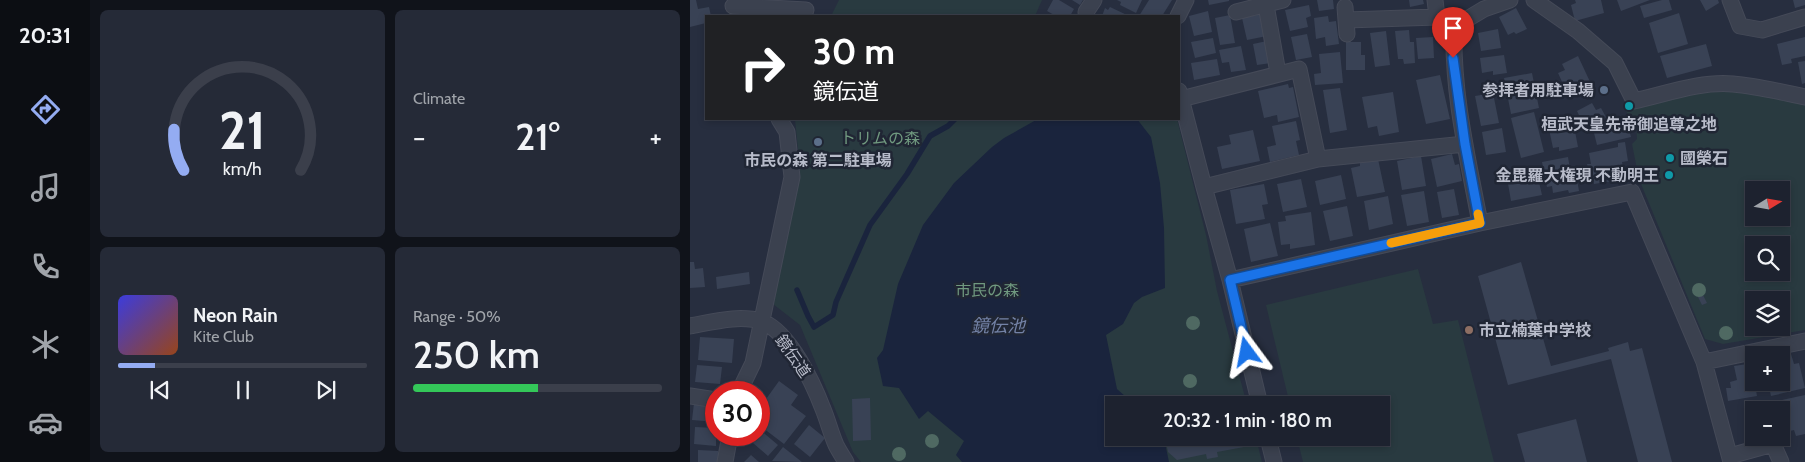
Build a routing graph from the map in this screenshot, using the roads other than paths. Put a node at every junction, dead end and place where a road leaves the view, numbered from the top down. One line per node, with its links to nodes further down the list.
1 (1186, 0): 11 (street)
2 (1283, 0): 7 (street)
3 (1434, 0): 12 (street)
4 (1510, 0): 15 (street)
5 (1534, 0): 18 (street)
6 (1730, 0): 13 (street)
7 (1266, 5): 10 (street); 16 (street)
8 (734, 8): 9 (street)
9 (806, 10)
10 (1236, 12)
11 (1178, 15)
12 (1437, 17): 14 (street); 15 (street)
13 (1805, 17)
14 (1346, 20)
15 (1454, 27): 20 (street)
16 (1278, 74): 17 (street); 21 (street)
17 (1180, 94): 22 (street)
18 (1805, 97)
19 (780, 120): 25 (street)
20 (1465, 144): 21 (street); 23 (street)
21 (1318, 159): 22 (street)
22 (1204, 187): 24 (street)
23 (1480, 223): 24 (street); 28 (street)
24 (1230, 280): 31 (street)
25 (763, 322): 26 (street, 鏡伝道); 29 (street); 37 (street, 鏡伝道)
26 (690, 326)
27 (1805, 341): 28 (street)
28 (1704, 362): 35 (street)
29 (744, 381)
30 (690, 396): 32 (street)
31 (1258, 396)
32 (705, 398)
33 (728, 446): 36 (street)
34 (1270, 446): 38 (street)
35 (1730, 459): 39 (street)
36 (725, 462)
37 (846, 462)
38 (1274, 462)
39 (1781, 462)

